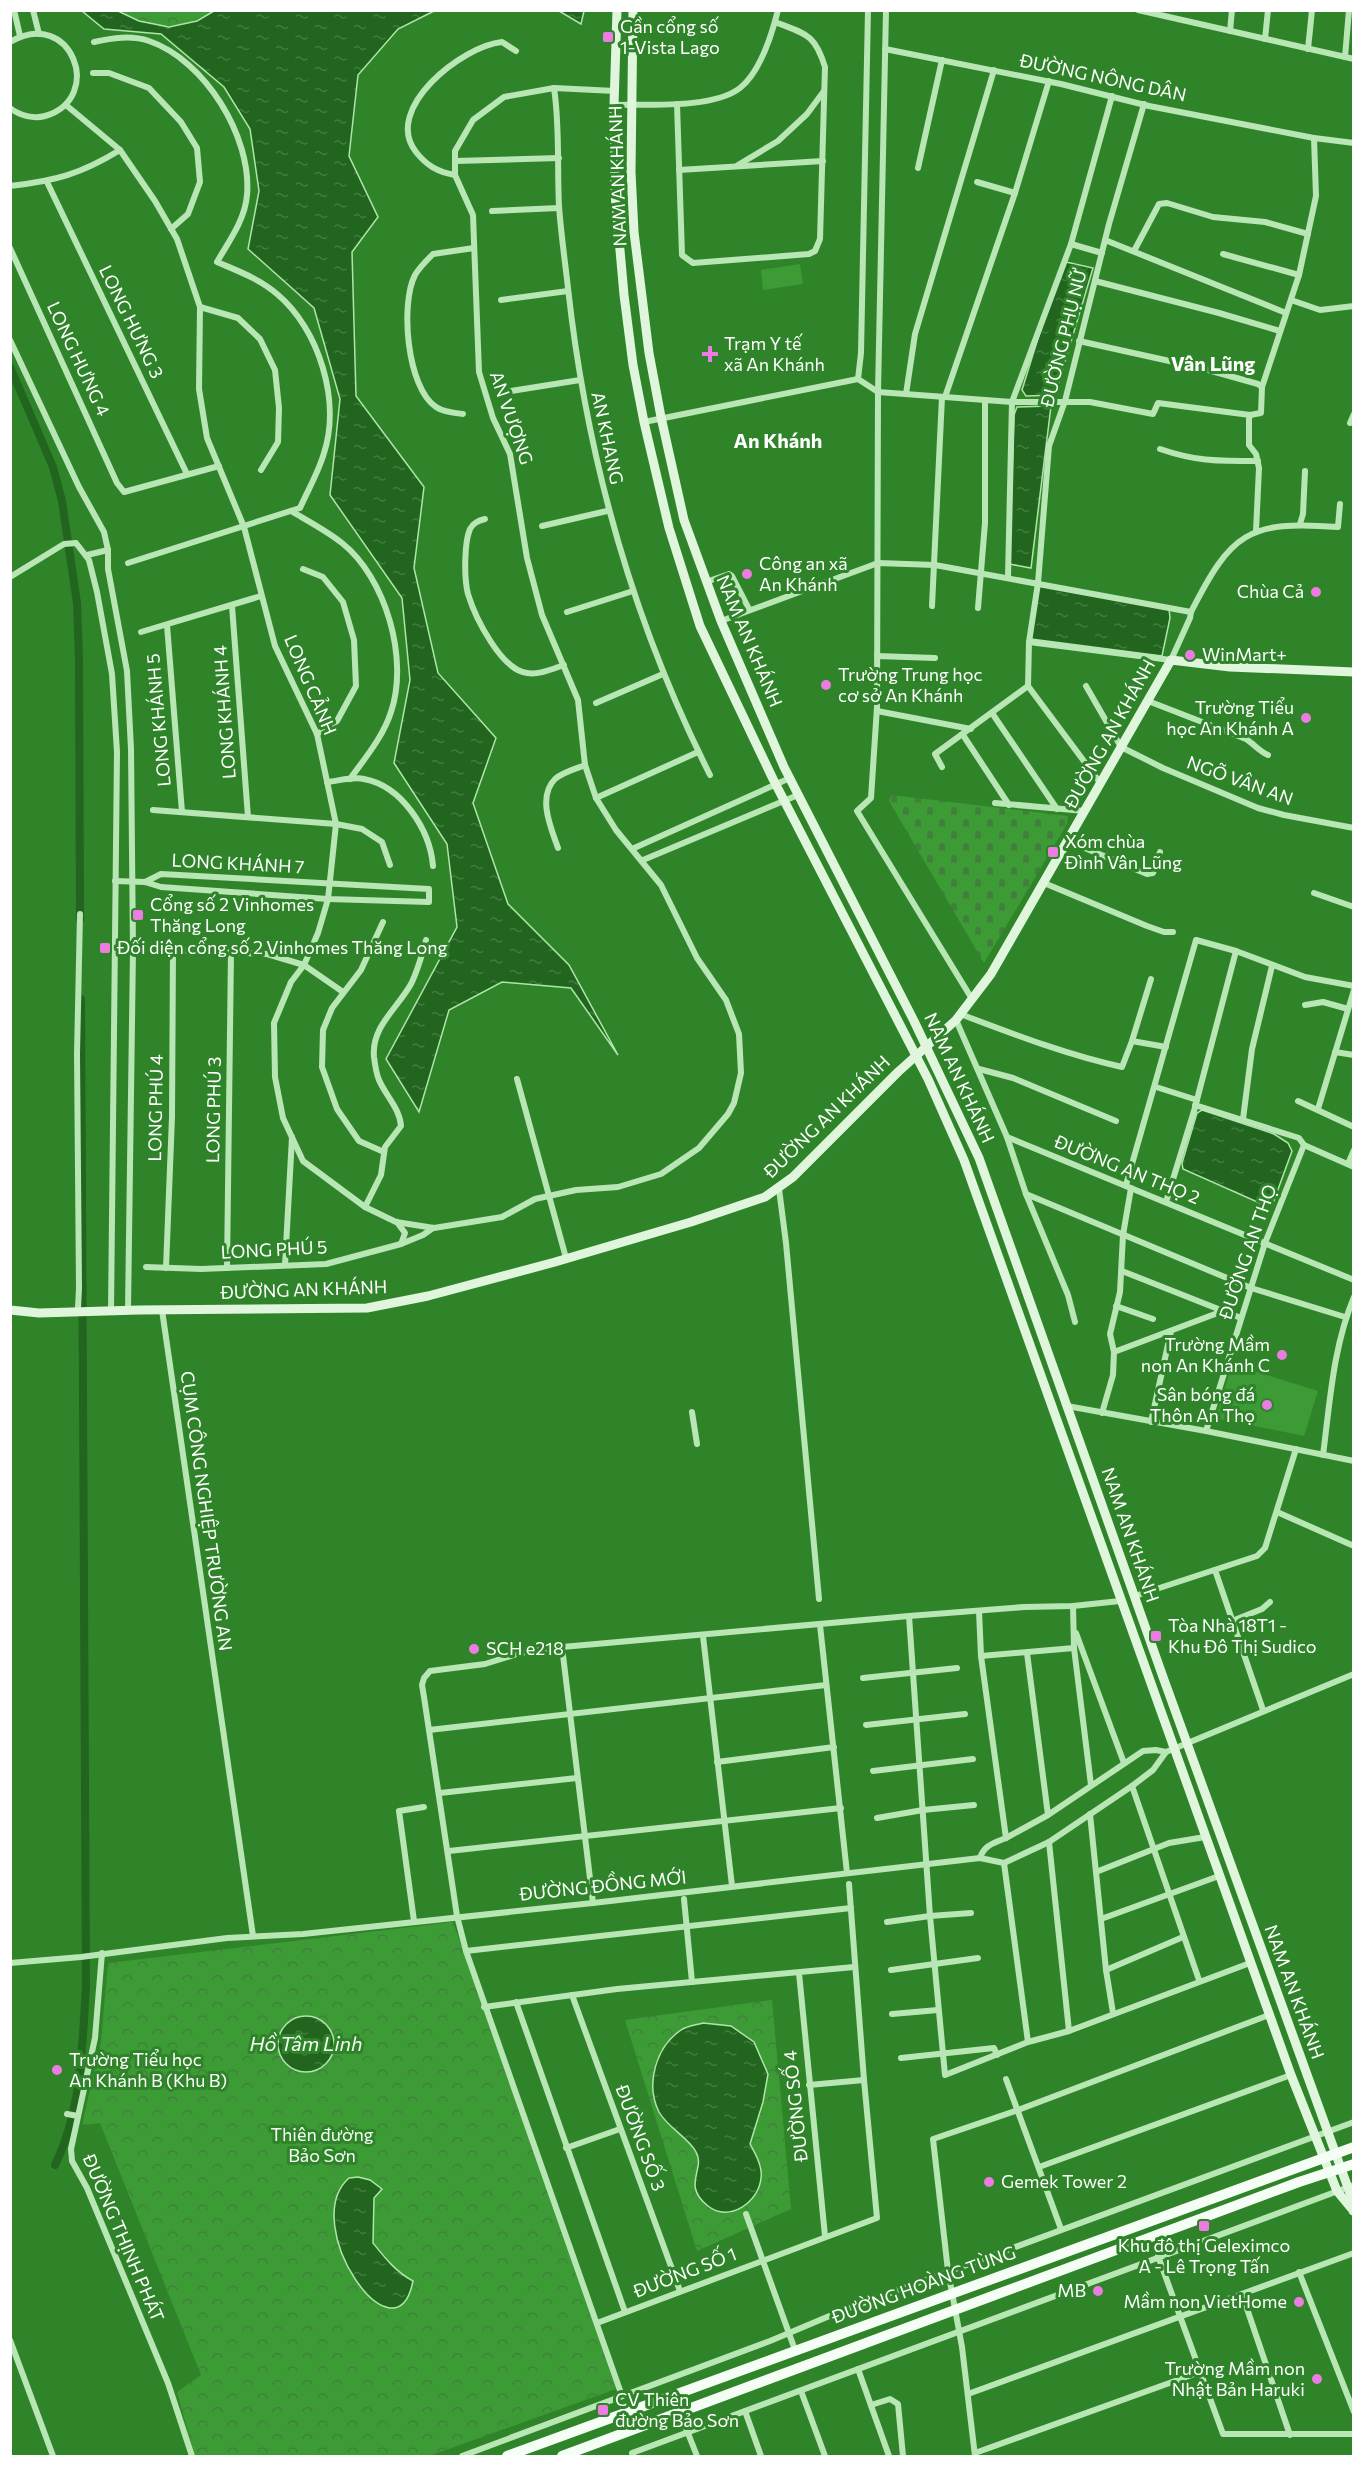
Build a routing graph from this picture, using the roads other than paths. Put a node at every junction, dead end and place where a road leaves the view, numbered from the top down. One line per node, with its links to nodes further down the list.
1 (14, 10): 16 (street)
2 (33, 10): 15 (street)
3 (617, 10): 31 (street, NAM AN KHÁNH)
4 (633, 10): 37 (street, NAM AN KHÁNH)
5 (778, 10): 13 (street)
6 (868, 10): 77 (street)
7 (886, 10): 20 (street)
8 (1138, 10): 14 (street)
9 (1232, 10): 14 (street)
10 (1268, 10): 17 (street)
11 (1312, 10): 21 (street)
12 (1349, 10): 23 (street)
13 (775, 22): 30 (street); 33 (street)
14 (1230, 31): 17 (street)
15 (39, 34): 16 (street); 35 (street)
16 (20, 36): 18 (street)
17 (1265, 39): 21 (street)
18 (10, 42)
19 (94, 42): 100 (street)
20 (885, 49): 25 (street, ĐƯỜNG NÔNG DÂN); 81 (street)
21 (1308, 49): 23 (street)
22 (516, 51): 48 (street)
23 (1345, 57): 24 (street)
24 (1353, 59)
25 (942, 60): 26 (street, ĐƯỜNG NÔNG DÂN); 46 (street)
26 (994, 70): 28 (street, ĐƯỜNG NÔNG DÂN); 82 (street)
27 (93, 73): 55 (street)
28 (1049, 81): 32 (street, ĐƯỜNG NÔNG DÂN); 52 (street)
29 (554, 88): 31 (street, AN VƯỢNG); 42 (street, AN KHANG); 43 (street, AN VƯỢNG)
30 (825, 90): 44 (street); 45 (street)
31 (615, 91): 36 (street, NAM AN KHÁNH)
32 (1112, 96): 34 (street, ĐƯỜNG NÔNG DÂN); 58 (street)
33 (677, 104): 37 (street); 47 (street)
34 (1144, 104): 39 (street, ĐƯỜNG NÔNG DÂN); 57 (street, ĐƯỜNG PHỤ NỮ)
35 (66, 105): 38 (street); 41 (street, LONG CẢNH)
36 (614, 105): 37 (street); 76 (street, NAM AN KHÁNH)
37 (632, 105): 75 (street, NAM AN KHÁNH)
38 (10, 108)
39 (1314, 138): 40 (street, ĐƯỜNG NÔNG DÂN); 56 (street)
40 (1353, 143)
41 (120, 150): 49 (street); 55 (street, LONG CẢNH)
42 (559, 158): 43 (street); 53 (street, AN KHANG)
43 (455, 161): 48 (street, AN VƯỢNG)
44 (823, 161): 45 (street); 47 (street)
45 (734, 167): 47 (street)
46 (918, 168)
47 (679, 170)
48 (455, 175): 60 (street, AN VƯỢNG)
49 (47, 182): 51 (street); 98 (street, LONG HƯNG 3)
50 (977, 182): 52 (street)
51 (10, 186)
52 (1015, 193): 83 (street)
53 (559, 208): 54 (street); 66 (street, AN KHANG)
54 (492, 211)
55 (171, 229): 70 (street, LONG CẢNH)
56 (1308, 234): 61 (street); 64 (street)
57 (1105, 240): 61 (street); 62 (street, ĐƯỜNG PHỤ NỮ)
58 (1071, 244): 62 (street); 86 (street)
59 (10, 248): 98 (street, LONG HƯNG 4)
60 (474, 248): 87 (street); 133 (street, AN VƯỢNG)
61 (1134, 251): 71 (street)
62 (1102, 253): 65 (street, ĐƯỜNG PHỤ NỮ)
63 (1224, 254): 64 (street)
64 (1299, 275): 68 (street)
65 (1095, 281): 72 (street); 74 (street, ĐƯỜNG PHỤ NỮ)
66 (568, 291): 67 (street); 78 (street, AN KHANG)
67 (501, 300)
68 (1291, 300): 69 (street); 71 (street)
69 (1353, 306)
70 (200, 307): 95 (street, LONG CẢNH); 96 (street)
71 (1286, 313): 72 (street)
72 (1280, 332): 79 (street)
73 (10, 340): 107 (street)
74 (1079, 341): 79 (street); 85 (street, ĐƯỜNG PHỤ NỮ)
75 (650, 357): 76 (street); 90 (street, NAM AN KHÁNH)
76 (633, 360): 91 (street, NAM AN KHÁNH)
77 (858, 379): 81 (street); 90 (street)
78 (580, 380): 80 (street); 101 (street, AN KHANG)
79 (1262, 387): 89 (street)
80 (511, 391)
81 (878, 392): 82 (street); 110 (street)
82 (906, 394): 83 (street)
83 (943, 397): 84 (street); 111 (street)
84 (985, 400): 86 (street); 113 (street)
85 (1065, 401): 86 (street); 89 (street); 117 (street, ĐƯỜNG PHỤ NỮ)
86 (1012, 402): 115 (street)
87 (463, 414)
88 (1353, 414): 92 (street)
89 (1250, 416): 94 (street)
90 (661, 417): 91 (street); 116 (street, NAM AN KHÁNH)
91 (644, 422): 155 (street, NAM AN KHÁNH)
92 (1350, 423)
93 (1160, 449): 94 (street)
94 (1258, 461): 106 (street)
95 (219, 466): 98 (street); 105 (street, LONG CẢNH)
96 (261, 470)
97 (1305, 471): 103 (street)
98 (187, 474)
99 (1340, 504): 103 (street)
100 (291, 511): 105 (street); 152 (street)
101 (607, 511): 104 (street); 118 (street, AN KHANG)
102 (485, 519): 133 (street)
103 (1300, 524): 106 (street)
104 (542, 526)
105 (244, 527): 109 (street); 119 (street, LONG CẢNH)
106 (1256, 531): 125 (street)
107 (108, 550): 108 (street); 176 (street)
108 (87, 555): 114 (street); 175 (street)
109 (128, 563)
110 (878, 563): 111 (street); 123 (street); 130 (street)
111 (935, 565): 113 (street); 121 (street)
112 (303, 569): 143 (street)
113 (982, 573): 115 (street); 122 (street)
114 (10, 577)
115 (1008, 577): 117 (street)
116 (706, 582): 123 (street); 126 (street, NAM AN KHÁNH)
117 (1038, 583): 125 (street); 129 (street, ĐƯỜNG PHỤ NỮ)
118 (633, 591): 124 (street); 135 (street, AN KHANG)
119 (261, 596): 120 (street); 143 (street, LONG CẢNH)
120 (232, 606): 127 (street); 165 (street, LONG KHÁNH 4)
121 (932, 606)
122 (978, 608)
123 (749, 609): 126 (street)
124 (567, 612)
125 (1191, 612): 132 (street)
126 (721, 621): 151 (street, NAM AN KHÁNH)
127 (167, 625): 128 (street); 164 (street, LONG KHÁNH 5)
128 (141, 632)
129 (1029, 642): 132 (street); 136 (street, ĐƯỜNG PHỤ NỮ)
130 (877, 656): 131 (street); 140 (street)
131 (935, 658)
132 (1171, 660): 134 (street, ĐƯỜNG AN KHÁNH); 138 (street, ĐƯỜNG AN KHÁNH)
133 (564, 665): 148 (street, AN VƯỢNG)
134 (1353, 672)
135 (663, 674): 139 (street); 146 (street, AN KHANG)
136 (1028, 686): 141 (street); 154 (street)
137 (1086, 686): 145 (street)
138 (1148, 701): 145 (street, ĐƯỜNG AN KHÁNH); 147 (street)
139 (596, 703)
140 (877, 711): 142 (street); 196 (street)
141 (992, 713): 142 (street); 161 (street)
142 (971, 729): 144 (street)
143 (317, 734): 153 (street, LONG CẢNH)
144 (963, 735): 149 (street); 160 (street)
145 (1121, 747): 154 (street, ĐƯỜNG AN KHÁNH); 167 (street, NGÕ VÂN AN)
146 (698, 752): 150 (street, AN KHANG); 157 (street)
147 (1268, 755)
148 (585, 765): 157 (street, AN VƯỢNG); 169 (street)
149 (942, 767)
150 (710, 775)
151 (790, 778): 155 (street); 156 (street, NAM AN KHÁNH)
152 (350, 779): 153 (street); 174 (street)
153 (327, 782): 166 (street, LONG CẢNH)
154 (1101, 784): 163 (street, ĐƯỜNG AN KHÁNH)
155 (776, 786): 158 (street, NAM AN KHÁNH); 170 (street)
156 (798, 795): 158 (street); 201 (street, NAM AN KHÁNH)
157 (596, 798): 170 (street, AN VƯỢNG)
158 (784, 801): 172 (street); 205 (street, NAM AN KHÁNH)
159 (995, 803): 160 (street)
160 (1009, 805): 161 (street)
161 (1057, 808): 163 (street)
162 (153, 810): 164 (street)
163 (1086, 811): 168 (street, ĐƯỜNG AN KHÁNH)
164 (182, 812): 165 (street)
165 (248, 817): 166 (street)
166 (336, 824): 173 (street); 179 (street, LONG CẢNH)
167 (1353, 828)
168 (1068, 841): 171 (street); 178 (street, ĐƯỜNG AN KHÁNH)
169 (558, 848)
170 (632, 849): 172 (street, AN VƯỢNG)
171 (1160, 852)
172 (643, 860): 224 (street, AN VƯỢNG)
173 (390, 865)
174 (433, 866)
175 (115, 881): 176 (street, LONG KHÁNH 7); 245 (street)
176 (132, 882): 177 (street, LONG KHÁNH 7); 243 (street)
177 (145, 882): 179 (street, LONG KHÁNH 7); 181 (street, LONG KHÁNH 7)
178 (1044, 882): 185 (street); 196 (street, ĐƯỜNG AN KHÁNH)
179 (330, 885): 181 (street, LONG CẢNH); 181 (street, LONG KHÁNH 7)
180 (1314, 893): 182 (street)
181 (328, 899): 191 (street, LONG CẢNH)
182 (1353, 907)
183 (80, 915): 247 (street)
184 (383, 922): 195 (street)
185 (1173, 932)
186 (426, 940): 219 (street)
187 (152, 949): 188 (street)
188 (173, 950): 190 (street); 235 (street, LONG PHÚ 4)
189 (1236, 951): 192 (street); 202 (street); 210 (street)
190 (231, 952): 191 (street); 236 (street, LONG PHÚ 3)
191 (304, 965): 195 (street); 215 (street, LONG CẢNH)
192 (1272, 966): 194 (street); 212 (street)
193 (1151, 979): 200 (street)
194 (1353, 988): 198 (street)
195 (343, 992): 219 (street)
196 (972, 999): 199 (street, ĐƯỜNG AN KHÁNH)
197 (1305, 1005): 198 (street)
198 (1349, 1013): 203 (street)
199 (958, 1017): 200 (street); 201 (street, ĐƯỜNG AN KHÁNH); 206 (street)
200 (1132, 1041): 202 (street)
201 (927, 1046): 205 (street, ĐƯỜNG AN KHÁNH); 254 (street, NAM AN KHÁNH)
202 (1166, 1047): 208 (street)
203 (1335, 1052): 204 (street); 211 (street)
204 (1353, 1055)
205 (915, 1056): 222 (street, ĐƯỜNG AN KHÁNH); 255 (street, NAM AN KHÁNH)
206 (979, 1069): 213 (street); 216 (street)
207 (517, 1079): 224 (street)
208 (1156, 1087): 210 (street); 221 (street)
209 (1298, 1101): 211 (street)
210 (1196, 1103): 212 (street); 225 (street)
211 (1318, 1109): 214 (street)
212 (1243, 1119): 217 (street)
213 (1116, 1121)
214 (1353, 1127)
215 (292, 1137): 226 (street, LONG CẢNH); 233 (street)
216 (1007, 1137): 221 (street, ĐƯỜNG AN THỌ 2); 223 (street)
217 (1304, 1145): 220 (street); 230 (street, ĐƯỜNG AN THỌ)
218 (1353, 1150): 220 (street)
219 (384, 1152): 226 (street)
220 (1351, 1166)
221 (1129, 1186): 225 (street, ĐƯỜNG AN THỌ 2); 229 (street)
222 (779, 1189): 232 (street, ĐƯỜNG AN KHÁNH); 268 (street)
223 (1026, 1194): 229 (street); 251 (street)
224 (550, 1196): 228 (street, AN VƯỢNG); 232 (street)
225 (1166, 1202): 230 (street, ĐƯỜNG AN THỌ 2)
226 (365, 1206): 227 (street, LONG CẢNH)
227 (396, 1222): 228 (street, LONG CẢNH); 231 (street)
228 (435, 1228): 231 (street, LONG PHÚ 5)
229 (1122, 1235): 237 (street); 239 (street)
230 (1265, 1243): 238 (street, ĐƯỜNG AN THỌ 2); 239 (street, ĐƯỜNG AN THỌ)
231 (401, 1244): 233 (street, LONG PHÚ 5)
232 (567, 1258): 244 (street, ĐƯỜNG AN KHÁNH)
233 (285, 1265): 236 (street, LONG PHÚ 5)
234 (146, 1267): 235 (street, LONG PHÚ 5)
235 (166, 1268): 236 (street, LONG PHÚ 5)
236 (227, 1268)
237 (1122, 1271): 241 (street); 246 (street)
238 (1353, 1280)
239 (1251, 1288): 248 (street); 249 (street, ĐƯỜNG AN THỌ)
240 (1353, 1297): 248 (street)
241 (1116, 1306): 250 (street); 253 (street)
242 (10, 1310): 247 (street, ĐƯỜNG AN KHÁNH)
243 (128, 1310): 244 (street, ĐƯỜNG AN KHÁNH); 245 (street, ĐƯỜNG AN KHÁNH)
244 (162, 1310): 339 (street, CỤM CÔNG NGHIỆP TRƯỜNG AN)
245 (111, 1311): 247 (street, ĐƯỜNG AN KHÁNH)
246 (1223, 1311): 249 (street); 252 (street)
247 (76, 1312)
248 (1345, 1317): 262 (street)
249 (1241, 1318): 259 (street, ĐƯỜNG AN THỌ)
250 (1153, 1319)
251 (1075, 1322)
252 (1172, 1331): 253 (street); 258 (street)
253 (1114, 1352): 257 (street)
254 (1067, 1406): 255 (street); 257 (street); 267 (street, NAM AN KHÁNH)
255 (1052, 1408): 269 (street, NAM AN KHÁNH)
256 (692, 1412): 260 (street)
257 (1102, 1413): 258 (street)
258 (1151, 1422): 259 (street)
259 (1206, 1431): 261 (street)
260 (697, 1444)
261 (1296, 1449): 262 (street); 264 (street)
262 (1323, 1455): 263 (street)
263 (1353, 1461)
264 (1277, 1512): 265 (street); 266 (street)
265 (1353, 1546)
266 (1215, 1570): 267 (street); 274 (street)
267 (1135, 1596): 294 (street, NAM AN KHÁNH)
268 (819, 1599)
269 (1120, 1601): 271 (street); 296 (street, NAM AN KHÁNH)
270 (1270, 1602): 274 (street)
271 (1073, 1606): 272 (street); 276 (street)
272 (979, 1611): 273 (street); 281 (street)
273 (909, 1616): 275 (street); 283 (street)
274 (1232, 1621): 288 (street)
275 (820, 1625): 277 (street); 286 (street)
276 (1075, 1630): 279 (street); 299 (street)
277 (703, 1636): 278 (street); 287 (street)
278 (562, 1647): 290 (street); 293 (street)
279 (1074, 1648): 280 (street); 303 (street)
280 (1027, 1653): 281 (street); 311 (street)
281 (981, 1656): 316 (street)
282 (957, 1668): 283 (street)
283 (914, 1673): 285 (street); 291 (street)
284 (1353, 1674): 288 (street)
285 (863, 1678)
286 (826, 1686): 287 (street); 295 (street)
287 (710, 1699): 290 (street); 298 (street)
288 (1263, 1710): 294 (street)
289 (965, 1714): 291 (street)
290 (570, 1715): 293 (street); 302 (street)
291 (917, 1719): 292 (street); 300 (street)
292 (866, 1725)
293 (429, 1730): 305 (street)
294 (1187, 1743): 296 (street); 361 (street, NAM AN KHÁNH)
295 (834, 1747): 298 (street); 308 (street)
296 (1170, 1750): 299 (street); 304 (street); 315 (street, NAM AN KHÁNH)
297 (973, 1760): 300 (street)
298 (717, 1762): 313 (street)
299 (1124, 1763): 303 (street)
300 (919, 1765): 301 (street); 309 (street)
301 (873, 1771)
302 (577, 1778): 305 (street); 314 (street)
303 (1091, 1785): 311 (street)
304 (1132, 1786): 310 (street); 318 (street)
305 (440, 1794): 319 (street)
306 (974, 1805): 309 (street)
307 (424, 1807): 336 (street)
308 (841, 1808): 313 (street); 324 (street)
309 (923, 1810): 312 (street); 322 (street)
310 (1090, 1814): 317 (street); 323 (street)
311 (1048, 1815): 316 (street)
312 (877, 1818)
313 (724, 1820): 314 (street); 327 (street)
314 (585, 1836): 319 (street); 330 (street)
315 (1206, 1837): 318 (street); 325 (street, NAM AN KHÁNH)
316 (1006, 1838): 320 (street)
317 (1049, 1842): 321 (street); 360 (street)
318 (1153, 1850): 323 (street); 328 (street)
319 (449, 1851): 333 (street)
320 (980, 1858): 321 (street); 322 (street, ĐƯỜNG ĐỒNG MỚI)
321 (1004, 1863): 363 (street)
322 (926, 1865): 324 (street, ĐƯỜNG ĐỒNG MỚI); 334 (street)
323 (1096, 1872): 335 (street)
324 (848, 1874): 327 (street, ĐƯỜNG ĐỒNG MỚI)
325 (1219, 1876): 328 (street); 346 (street, NAM AN KHÁNH)
326 (849, 1884): 331 (street)
327 (732, 1886): 330 (street, ĐƯỜNG ĐỒNG MỚI)
328 (1168, 1894): 335 (street); 340 (street)
329 (684, 1899): 338 (street)
330 (593, 1903): 333 (street, ĐƯỜNG ĐỒNG MỚI)
331 (851, 1908): 338 (street); 347 (street)
332 (971, 1913): 334 (street)
333 (457, 1916): 336 (street, ĐƯỜNG ĐỒNG MỚI); 341 (street)
334 (930, 1916): 337 (street); 345 (street)
335 (1101, 1919): 349 (street)
336 (414, 1921): 339 (street, ĐƯỜNG ĐỒNG MỚI)
337 (887, 1922)
338 (687, 1926): 341 (street); 352 (street)
339 (253, 1936): 342 (street, ĐƯỜNG ĐỒNG MỚI)
340 (1183, 1937): 349 (street); 351 (street)
341 (466, 1951): 355 (street)
342 (102, 1953): 344 (street, ĐƯỜNG ĐỒNG MỚI); 420 (street, ĐƯỜNG THỊNH PHÁT)
343 (978, 1958): 345 (street)
344 (10, 1963)
345 (934, 1963): 348 (street); 356 (street)
346 (1250, 1963): 351 (street); 359 (street, NAM AN KHÁNH)
347 (855, 1967): 350 (street); 369 (street)
348 (891, 1970)
349 (1106, 1970): 357 (street)
350 (799, 1973): 352 (street); 370 (street, ĐƯỜNG SỐ 4)
351 (1199, 1980): 357 (street)
352 (692, 1982): 353 (street)
353 (572, 1995): 354 (street); 373 (street, ĐƯỜNG SỐ 3)
354 (516, 2002): 355 (street); 377 (street)
355 (484, 2007): 401 (street)
356 (938, 2010): 358 (street); 364 (street)
357 (1113, 2013): 360 (street)
358 (892, 2014)
359 (1269, 2015): 362 (street, NAM AN KHÁNH); 371 (street)
360 (1069, 2031): 363 (street)
361 (1292, 2036): 362 (street); 374 (street, NAM AN KHÁNH)
362 (1278, 2041): 367 (street, NAM AN KHÁNH)
363 (1028, 2042): 365 (street)
364 (942, 2053): 365 (street); 365 (street); 366 (street)
365 (997, 2055)
366 (902, 2058)
367 (1291, 2075): 375 (street, NAM AN KHÁNH); 381 (street)
368 (1006, 2079): 371 (street)
369 (864, 2080): 370 (street); 389 (street)
370 (809, 2085): 389 (street, ĐƯỜNG SỐ 4)
371 (1018, 2110): 381 (street); 393 (street)
372 (1353, 2122): 374 (street)
373 (620, 2128): 377 (street); 395 (street, ĐƯỜNG SỐ 3)
374 (1326, 2132): 375 (street); 378 (street, NAM AN KHÁNH)
375 (1314, 2136): 379 (street, NAM AN KHÁNH); 388 (street)
376 (1353, 2146): 378 (main road, ĐƯỜNG HOÀNG TÙNG)
377 (567, 2148): 399 (street)
378 (1334, 2154): 379 (main road, ĐƯỜNG HOÀNG TÙNG); 382 (street, NAM AN KHÁNH)
379 (1323, 2158): 383 (street, NAM AN KHÁNH); 396 (main road, ĐƯỜNG HOÀNG TÙNG)
380 (1353, 2164): 382 (main road, ĐƯỜNG HOÀNG TÙNG)
381 (1039, 2168): 388 (street)
382 (1340, 2168): 383 (main road, ĐƯỜNG HOÀNG TÙNG); 384 (street, NAM AN KHÁNH)
383 (1328, 2172): 385 (street, NAM AN KHÁNH); 398 (main road, ĐƯỜNG HOÀNG TÙNG)
384 (1350, 2186): 385 (street); 386 (street, NAM AN KHÁNH)
385 (1337, 2191): 386 (street, NAM AN KHÁNH); 391 (street)
386 (1352, 2210)
387 (746, 2214): 392 (street)
388 (1061, 2229): 393 (street)
389 (825, 2236): 392 (street)
390 (1353, 2253): 394 (street)
391 (1158, 2256): 400 (street); 402 (street)
392 (762, 2260): 395 (street, ĐƯỜNG SỐ 1); 403 (street, ĐƯỜNG SỐ 1)
393 (948, 2271): 396 (street); 403 (street)
394 (1299, 2272): 397 (street); 413 (street)
395 (680, 2292): 399 (street, ĐƯỜNG SỐ 1)
396 (952, 2293): 398 (street); 405 (main road, ĐƯỜNG HOÀNG TÙNG)
397 (1242, 2294): 400 (street); 417 (street)
398 (955, 2311): 402 (street); 414 (main road, ĐƯỜNG HOÀNG TÙNG)
399 (625, 2312): 401 (street, ĐƯỜNG SỐ 1)
400 (1180, 2317): 407 (street); 409 (street)
401 (597, 2323): 410 (street)
402 (959, 2331): 406 (street); 409 (street)
403 (789, 2334): 405 (street, ĐƯỜNG SỐ 1); 410 (street)
404 (10, 2340): 419 (street)
405 (795, 2350): 422 (main road, ĐƯỜNG HOÀNG TÙNG)
406 (858, 2369): 408 (street); 411 (street)
407 (1200, 2372): 417 (street); 418 (street)
408 (801, 2391): 412 (street); 427 (street)
409 (968, 2394): 418 (street)
410 (622, 2396): 421 (street)
411 (871, 2405): 428 (street); 429 (street)
412 (745, 2411): 415 (street); 426 (street)
413 (1353, 2412)
414 (680, 2413): 415 (street); 423 (main road, ĐƯỜNG HOÀNG TÙNG)
415 (688, 2432): 424 (street); 425 (street)
416 (1353, 2434): 417 (street)
417 (1290, 2435)
418 (975, 2455)
419 (52, 2457)
420 (192, 2457)
421 (462, 2457)
422 (507, 2457)
423 (562, 2457)
424 (633, 2457)
425 (697, 2457)
426 (761, 2457)
427 (825, 2457)
428 (889, 2457)
429 (903, 2457)

